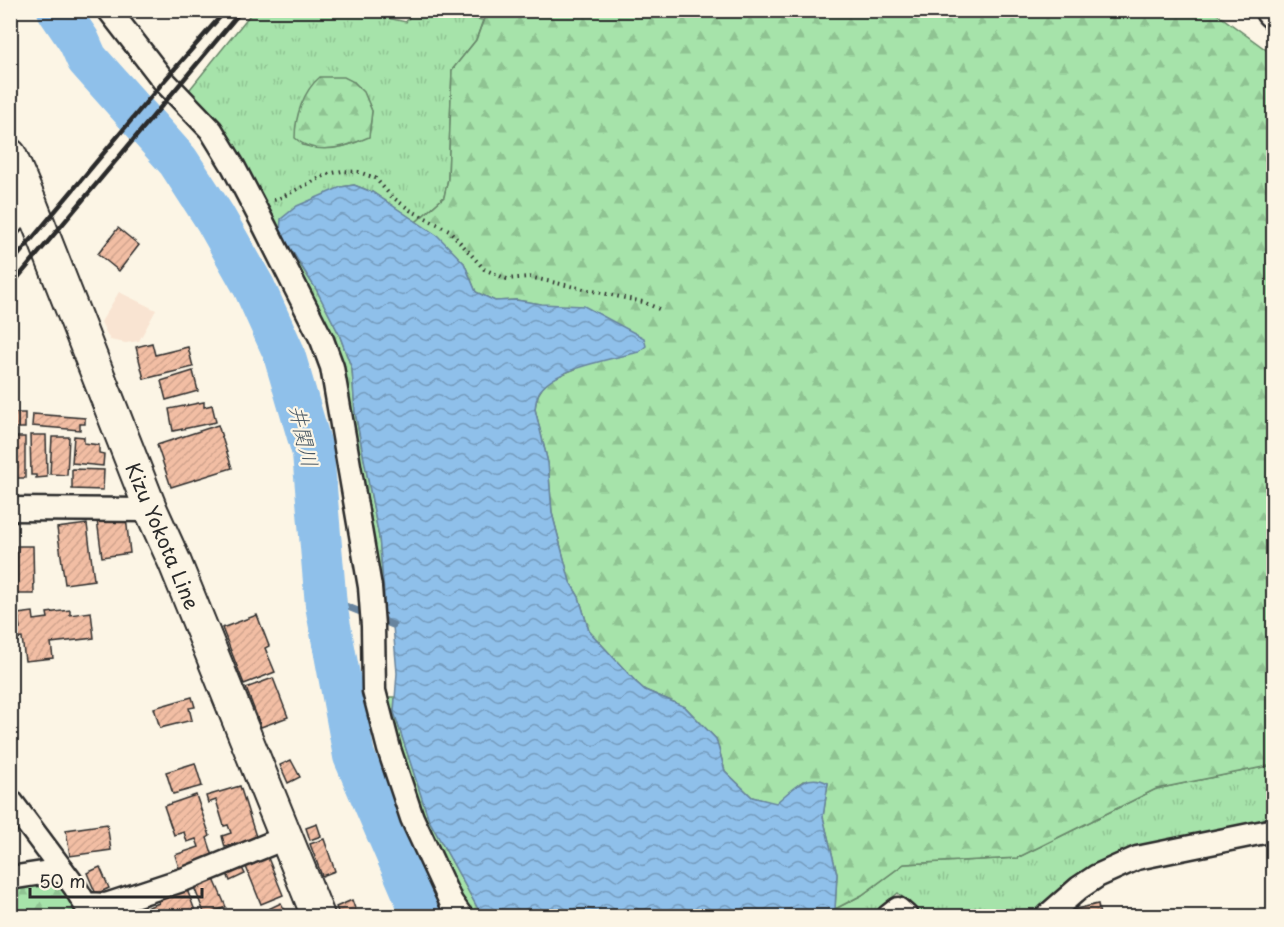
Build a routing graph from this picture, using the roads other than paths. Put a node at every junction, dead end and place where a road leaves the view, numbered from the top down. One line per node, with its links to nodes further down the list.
1 (109, 10): 13 (street)
2 (10, 155): 3 (main road, Kizu Yokota Line)
3 (20, 213): 5 (main road, Kizu Yokota Line)
4 (10, 508): 5 (street)
5 (151, 510): 8 (main road, Kizu Yokota Line)
6 (10, 800): 9 (street)
7 (1274, 830): 16 (street)
8 (287, 837): 11 (street); 12 (main road, Kizu Yokota Line)
9 (62, 870): 10 (street); 11 (street)
10 (10, 878)
11 (84, 910)
12 (318, 916)
13 (460, 916)
14 (888, 916): 15 (street)
15 (906, 916)
16 (1047, 916)

